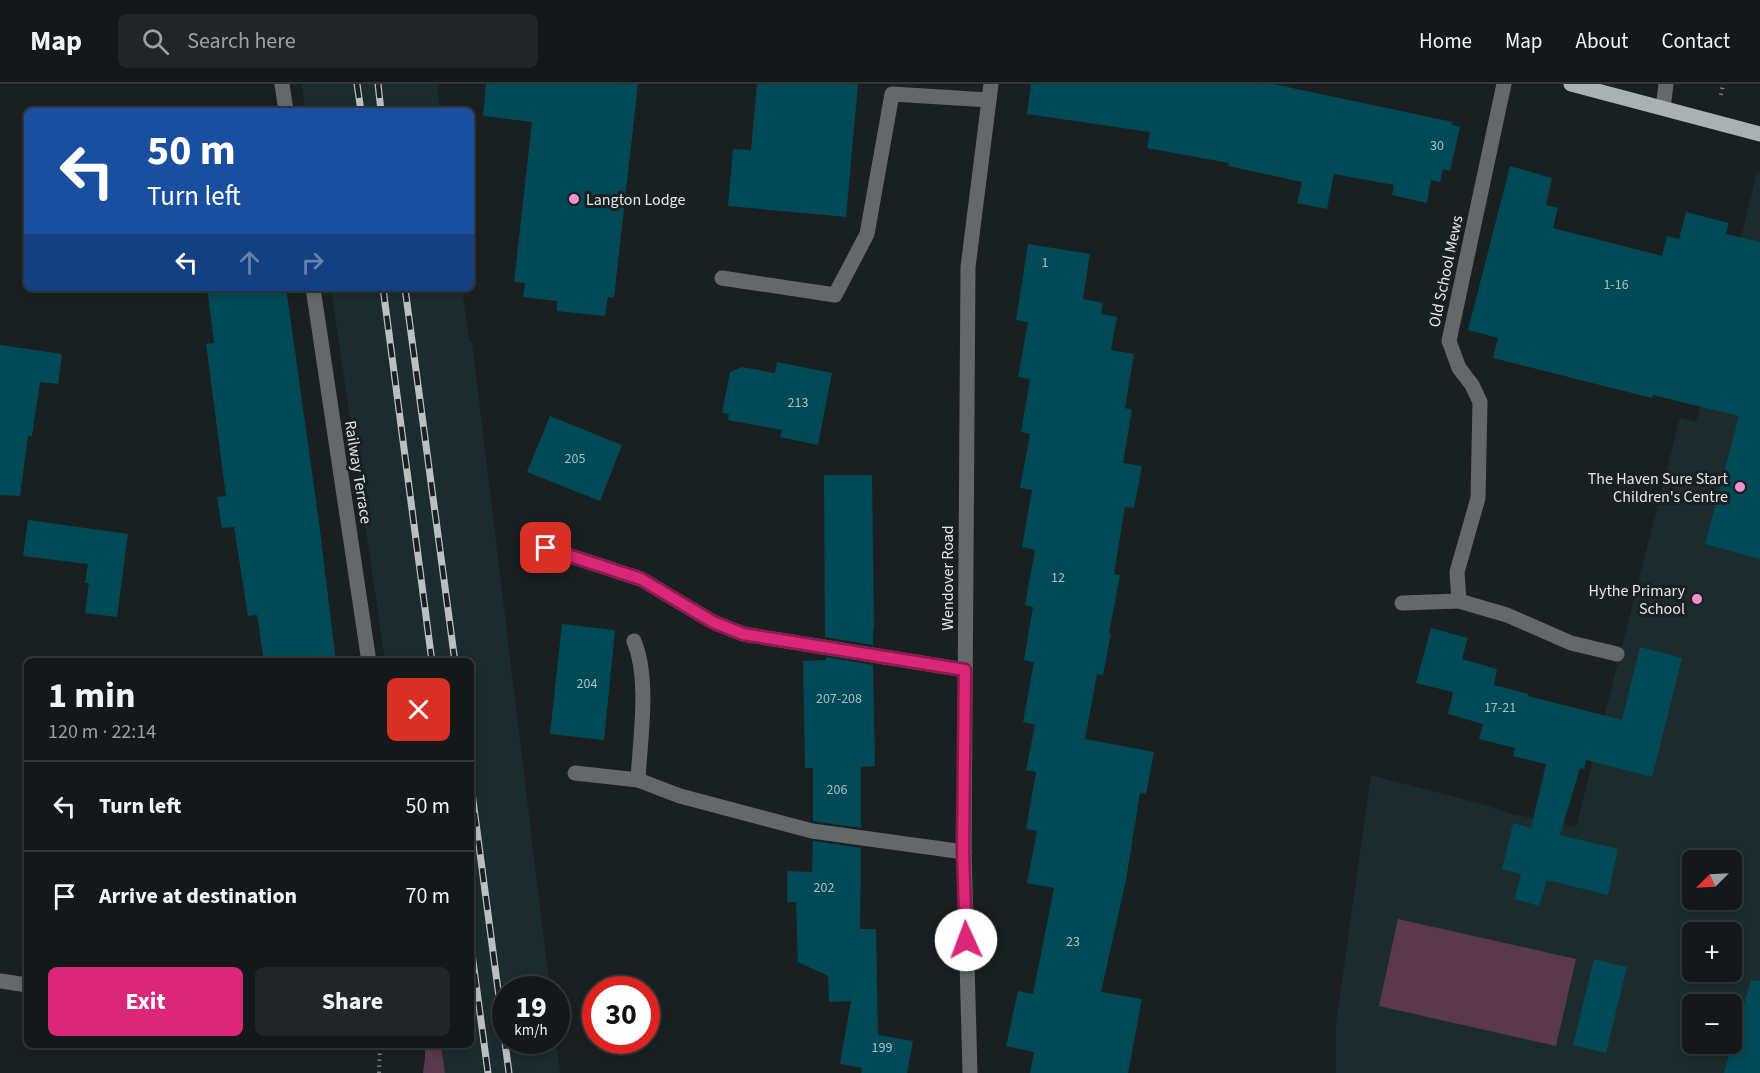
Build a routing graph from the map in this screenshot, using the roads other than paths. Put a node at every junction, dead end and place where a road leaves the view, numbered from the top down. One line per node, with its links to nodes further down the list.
1 (282, 84): 7 (street)
2 (992, 84): 6 (street, Wendover Road)
3 (1504, 84): 13 (street, Old School Mews)
4 (1571, 84): 8 (main road)
5 (1666, 84): 8 (street)
6 (989, 100): 10 (street); 18 (street, Wendover Road)
7 (286, 108)
8 (1663, 108): 9 (main road)
9 (1760, 134)
10 (722, 278)
11 (313, 291): 17 (street, Railway Terrace)
12 (546, 548): 18 (street)
13 (1459, 601): 14 (street); 16 (street)
14 (1402, 603)
15 (634, 641): 20 (street)
16 (1617, 654)
17 (368, 658)
18 (965, 670): 21 (street, Wendover Road)
19 (575, 773): 20 (street)
20 (638, 780): 21 (street)
21 (963, 852): 24 (street, Wendover Road)
22 (0, 981): 23 (street)
23 (24, 985)
24 (969, 1073)

